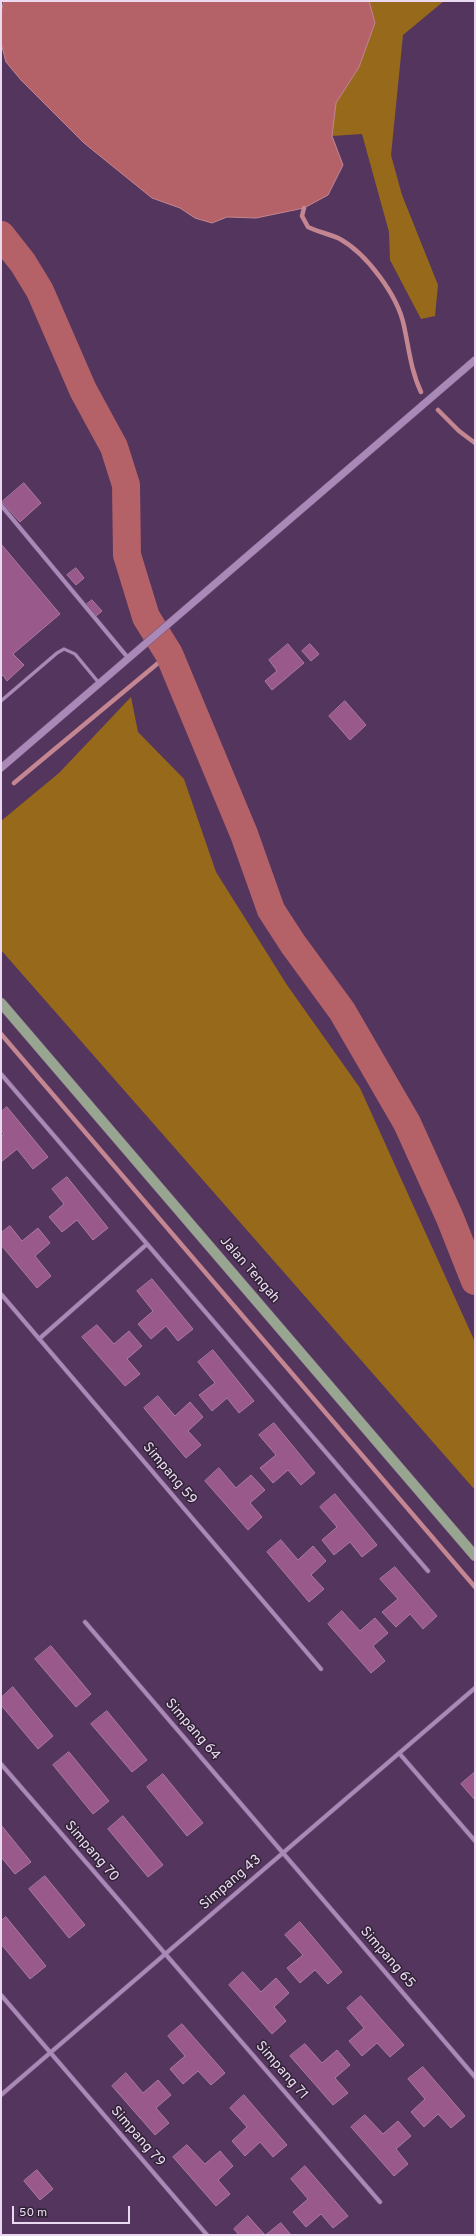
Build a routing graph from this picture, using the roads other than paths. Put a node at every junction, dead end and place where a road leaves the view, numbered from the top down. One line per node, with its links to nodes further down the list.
1 (475, 360): 3 (street)
2 (1, 505): 3 (street)
3 (129, 659): 4 (street)
4 (100, 684): 5 (lane); 6 (street)
5 (1, 701)
6 (1, 768)
7 (1, 1003): 12 (main road, Jalan Tengah)
8 (1, 1074): 9 (street)
9 (147, 1244): 11 (street); 13 (street)
10 (1, 1294): 11 (street, Simpang 59)
11 (39, 1339): 15 (street, Simpang 59)
12 (475, 1556)
13 (428, 1571)
14 (85, 1622): 20 (street, Simpang 64)
15 (321, 1669)
16 (475, 1688): 17 (street, Simpang 43)
17 (399, 1753): 19 (street); 20 (street, Simpang 43)
18 (1, 1764): 21 (street, Simpang 70)
19 (475, 1841)
20 (283, 1853): 21 (street, Simpang 43); 24 (street, Simpang 65)
21 (165, 1954): 23 (street, Simpang 43); 26 (street, Simpang 71)
22 (1, 1995): 23 (street, Simpang 79)
23 (50, 2053): 25 (street, Simpang 43); 27 (street, Simpang 79)
24 (475, 2077)
25 (1, 2095)
26 (380, 2202)
27 (207, 2235)

